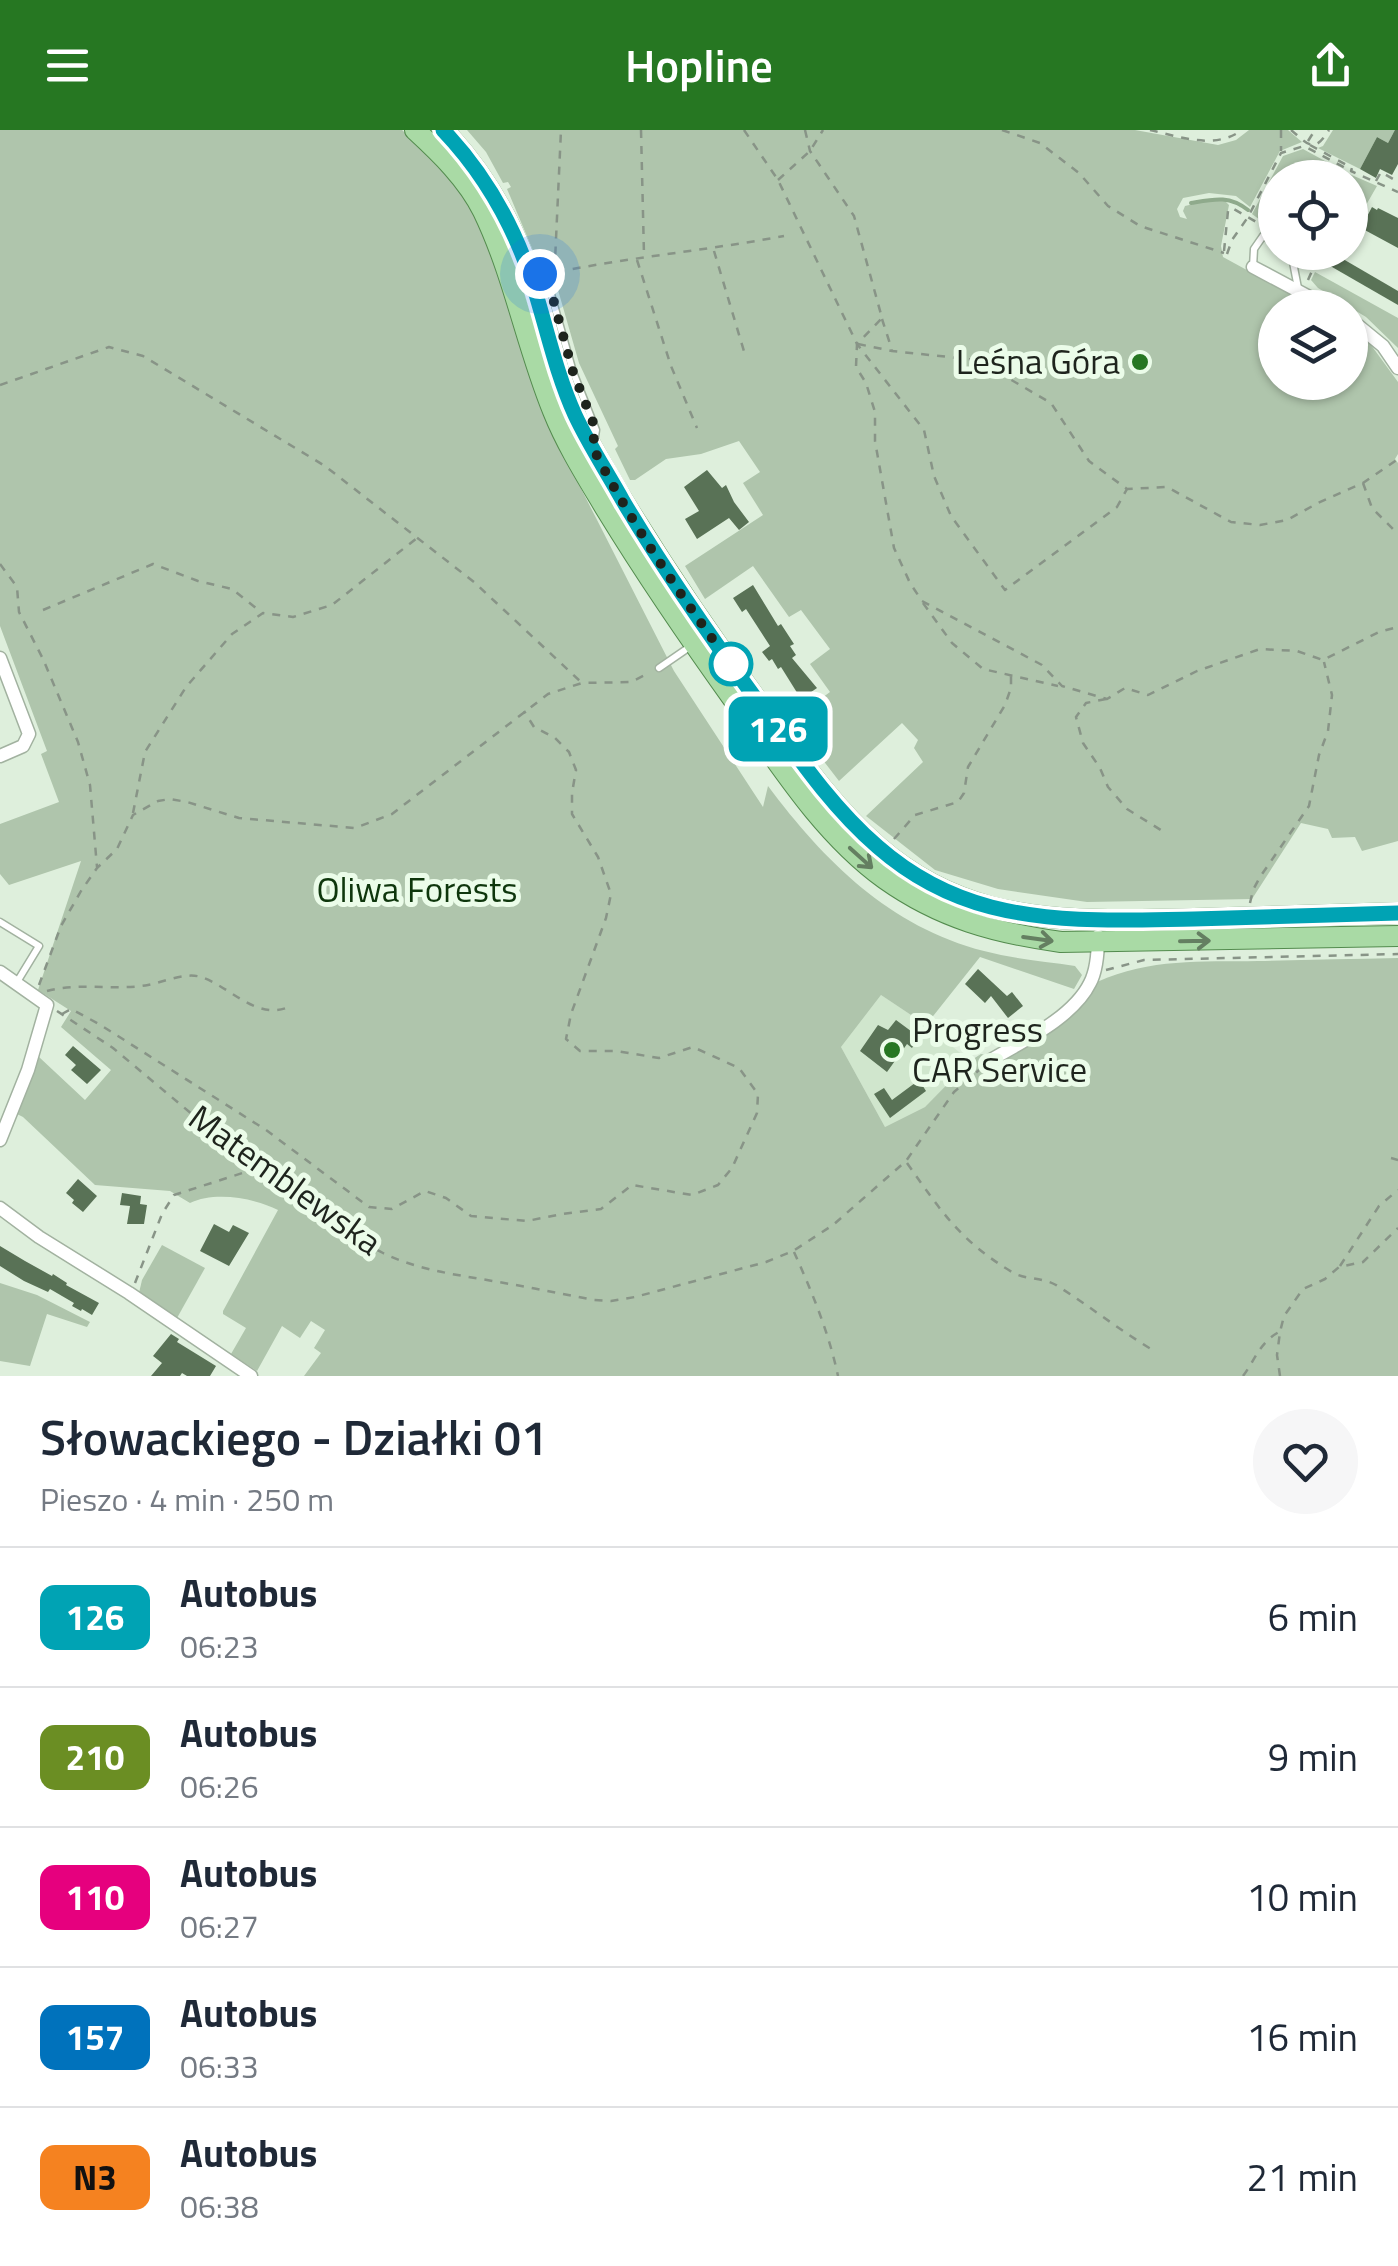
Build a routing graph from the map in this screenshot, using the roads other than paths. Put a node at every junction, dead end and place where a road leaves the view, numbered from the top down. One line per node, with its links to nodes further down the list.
1 (414, 130): 9 (main road)
2 (443, 130): 9 (main road)
3 (1258, 244): 4 (lane)
4 (1253, 267): 6 (street)
5 (1294, 270): 6 (lane)
6 (1298, 289)
7 (1368, 334): 8 (street)
8 (1398, 368)
9 (701, 640): 11 (lane); 14 (main road); 17 (main road, one-way to 17)
10 (0, 658): 12 (street)
11 (659, 668)
12 (0, 756)
13 (1398, 914): 14 (main road)
14 (1098, 921): 17 (street)
15 (0, 922): 19 (lane)
16 (1398, 936): 17 (main road, one-way to 16)
17 (1098, 943): 20 (street)
18 (0, 972): 19 (street)
19 (16, 982): 21 (street)
20 (989, 1062)
21 (0, 1140)
22 (0, 1208): 23 (street)
23 (251, 1376)

